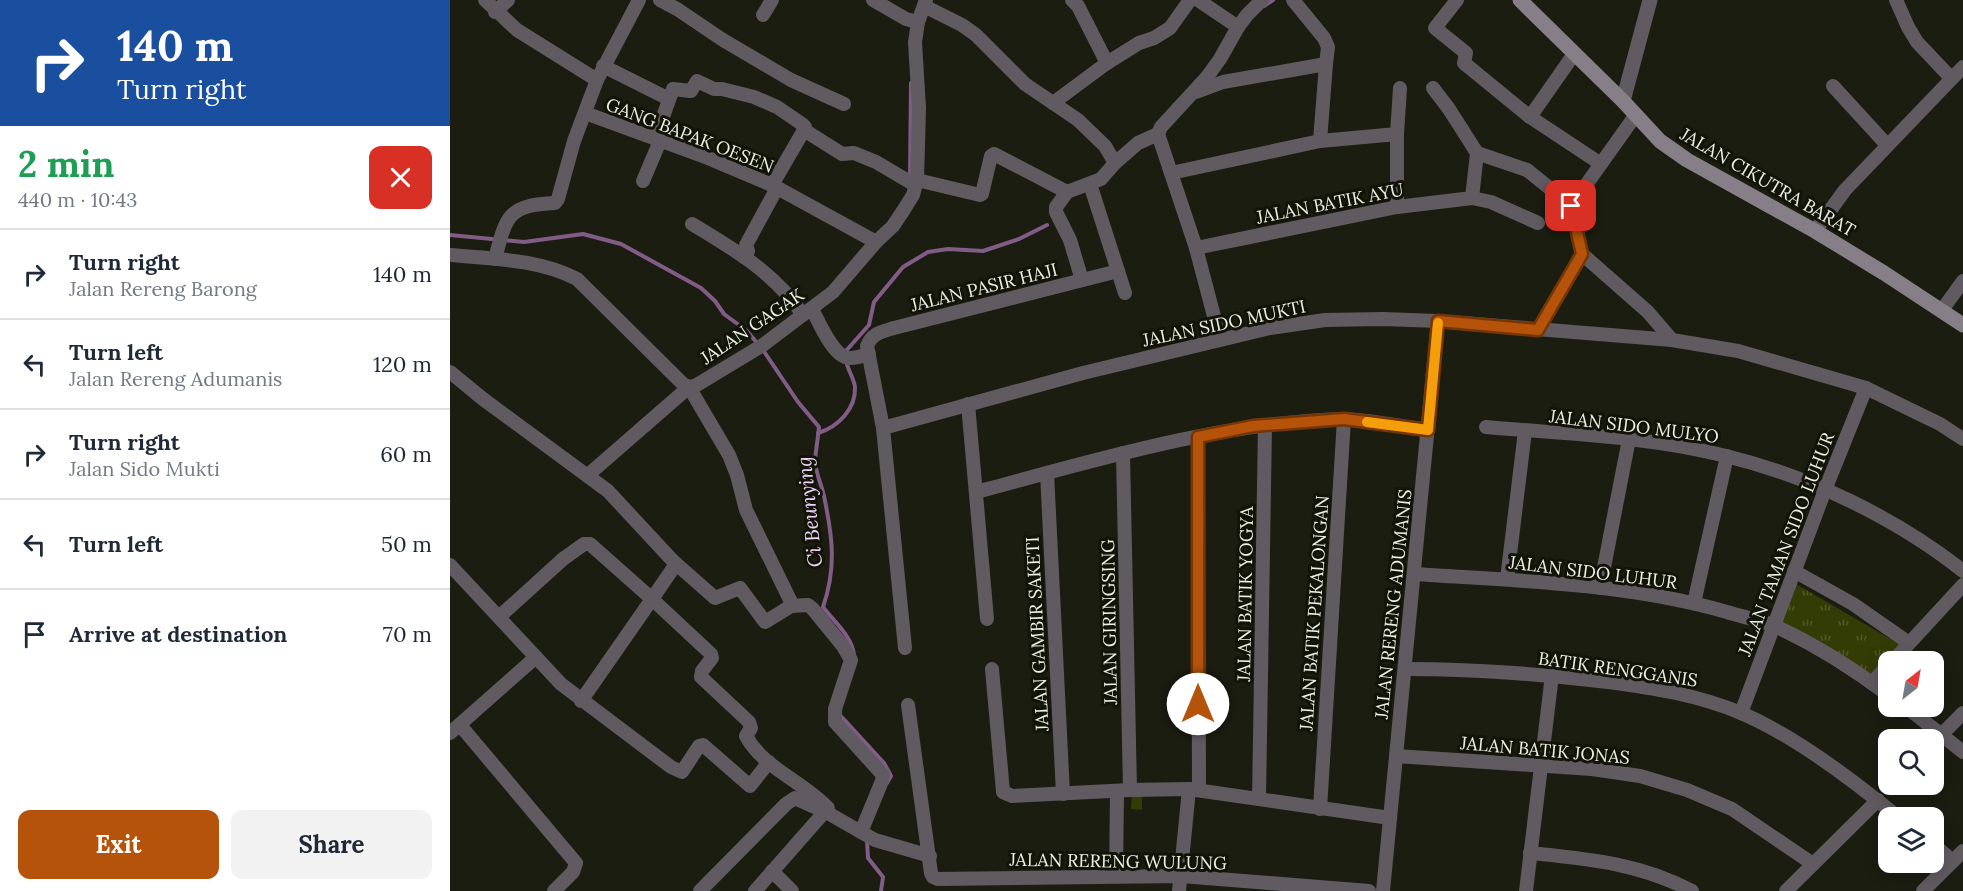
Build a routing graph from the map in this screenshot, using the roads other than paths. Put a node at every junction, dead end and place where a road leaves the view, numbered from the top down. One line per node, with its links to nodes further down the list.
1 (485, 0): 17 (street)
2 (508, 0): 17 (street)
3 (639, 0): 24 (street)
4 (660, 0): 35 (street)
5 (772, 0): 18 (street)
6 (873, 0): 19 (street)
7 (1072, 0): 22 (street)
8 (1190, 0): 22 (street)
9 (1198, 0): 20 (street)
10 (1262, 0): 20 (street)
11 (1293, 0): 23 (street)
12 (1456, 0): 38 (street)
13 (1520, 0): 21 (main road, JALAN CIKUTRA BARAT)
14 (1650, 0): 33 (street)
15 (1896, 0): 26 (street)
16 (925, 3): 19 (street, JALAN GAGAK); 34 (street)
17 (495, 12): 27 (street)
18 (763, 15)
19 (918, 22): 50 (street, JALAN GAGAK)
20 (1238, 27): 31 (street)
21 (1574, 54): 33 (main road, JALAN CIKUTRA BARAT); 38 (street)
22 (1107, 63): 34 (street)
23 (1326, 64): 31 (street); 43 (street)
24 (603, 66): 27 (street); 32 (street)
25 (1963, 67): 26 (street)
26 (1951, 78): 44 (street)
27 (597, 80): 36 (street)
28 (1833, 86): 44 (street)
29 (1400, 88): 41 (street)
30 (1432, 88): 45 (street)
31 (1191, 94): 40 (street)
32 (669, 99): 39 (street); 42 (street)
33 (1623, 101): 37 (main road, JALAN CIKUTRA BARAT)
34 (1053, 103): 46 (street)
35 (844, 104)
36 (585, 113): 42 (street, GANG BAPAK OESEN); 65 (street)
37 (1635, 116): 47 (street); 59 (main road, JALAN CIKUTRA BARAT)
38 (1530, 117): 47 (street)
39 (804, 130): 50 (street); 51 (street)
40 (1158, 134): 46 (street); 48 (street)
41 (1397, 134): 43 (street); 56 (street)
42 (657, 140): 49 (street); 51 (street, GANG BAPAK OESEN)
43 (1320, 141): 48 (street)
44 (1887, 145): 59 (street)
45 (1477, 153): 54 (street); 55 (street)
46 (1115, 163): 52 (street)
47 (1601, 164): 55 (street)
48 (1170, 173): 61 (street)
49 (643, 181)
50 (916, 182): 53 (street); 60 (street, JALAN GAGAK)
51 (775, 187): 60 (street, GANG BAPAK OESEN); 64 (street)
52 (1092, 188): 53 (street); 66 (street)
53 (1067, 192): 67 (street)
54 (1472, 198): 56 (street, JALAN BATIK AYU); 57 (street)
55 (1571, 206): 62 (street)
56 (1397, 207): 61 (street, JALAN BATIK AYU)
57 (1538, 223)
58 (692, 224): 64 (street)
59 (1815, 231): 70 (main road, JALAN CIKUTRA BARAT)
60 (876, 242): 71 (street, JALAN GAGAK)
61 (1196, 248): 75 (street)
62 (1582, 254): 74 (street); 76 (street)
63 (450, 255): 65 (street, JALAN GAGAK)
64 (744, 257): 71 (street)
65 (495, 259): 79 (street, JALAN GAGAK)
66 (1118, 271): 67 (street, JALAN PASIR HAJI); 69 (street)
67 (1082, 280): 77 (street, JALAN PASIR HAJI)
68 (1963, 281): 70 (street)
69 (1125, 293)
70 (1942, 310): 73 (main road, JALAN CIKUTRA BARAT)
71 (807, 312): 77 (street); 79 (street, JALAN GAGAK)
72 (1438, 321): 74 (street, JALAN SIDO MUKTI); 75 (street, JALAN SIDO MUKTI); 86 (street, JALAN RERENG ADUMANIS)
73 (1963, 325)
74 (1538, 330): 76 (street, JALAN SIDO MUKTI)
75 (1220, 339): 81 (street, JALAN SIDO MUKTI)
76 (1672, 339): 80 (street, JALAN SIDO MUKTI)
77 (869, 354): 85 (street)
78 (450, 372): 94 (street)
79 (689, 387): 94 (street); 107 (street)
80 (1866, 388): 89 (street, JALAN SIDO MUKTI); 95 (street, JALAN TAMAN SIDO LUHUR)
81 (968, 404): 85 (street, JALAN SIDO MUKTI); 96 (street)
82 (1344, 419): 83 (street); 86 (street); 140 (street, JALAN BATIK PEKALONGAN)
83 (1265, 425): 88 (street); 137 (street, JALAN BATIK YOGYA)
84 (1486, 427): 87 (street, JALAN SIDO MULYO)
85 (883, 428): 112 (street)
86 (1428, 430): 101 (street, JALAN RERENG ADUMANIS)
87 (1525, 430): 90 (street, JALAN SIDO MULYO); 102 (street, JALAN SIDO MULYO)
88 (1198, 437): 91 (street); 135 (street)
89 (1963, 439)
90 (1629, 440): 92 (street, JALAN SIDO MULYO); 104 (street)
91 (1123, 453): 93 (street); 134 (street, JALAN GIRINGSING)
92 (1727, 456): 95 (street, JALAN SIDO MULYO); 106 (street)
93 (1047, 473): 96 (street); 136 (street, JALAN GAMBIR SAKETI)
94 (588, 475): 97 (street)
95 (1825, 490): 99 (street, JALAN TAMAN SIDO LUHUR); 100 (street, JALAN SIDO MULYO)
96 (976, 492): 109 (street)
97 (676, 564): 105 (street); 107 (street)
98 (450, 565): 108 (street)
99 (1794, 571): 110 (street, JALAN TAMAN SIDO LUHUR); 111 (street)
100 (1963, 571)
101 (1414, 574): 102 (street, JALAN SIDO LUHUR); 116 (street, JALAN RERENG ADUMANIS)
102 (1507, 579): 104 (street, JALAN SIDO LUHUR)
103 (1963, 585): 111 (street)
104 (1600, 588): 106 (street, JALAN SIDO LUHUR)
105 (652, 599): 108 (street); 121 (street); 132 (street)
106 (1694, 603): 110 (street, JALAN SIDO LUHUR)
107 (794, 606): 143 (street)
108 (499, 617): 114 (street)
109 (987, 619)
110 (1774, 626): 119 (street, JALAN SIDO LUHUR); 123 (street, JALAN TAMAN SIDO LUHUR)
111 (1909, 643): 113 (street)
112 (905, 648)
113 (1902, 651)
114 (536, 657): 121 (street); 126 (street)
115 (992, 669): 136 (street)
116 (1405, 669): 117 (street, BATIK RENGGANIS); 131 (street, JALAN RERENG ADUMANIS)
117 (1552, 675): 123 (street, BATIK RENGGANIS); 133 (street)
118 (1878, 676): 119 (street)
119 (1872, 683): 120 (street, JALAN SIDO LUHUR)
120 (1878, 688)
121 (581, 701): 132 (street)
122 (908, 705): 146 (street)
123 (1741, 713): 138 (street, BATIK RENGGANIS)
124 (1963, 713): 128 (street)
125 (1920, 717): 127 (street)
126 (455, 729): 154 (street)
127 (1935, 729)
128 (1944, 732)
129 (1944, 736): 130 (street)
130 (1963, 752)
131 (1396, 756): 133 (street, JALAN BATIK JONAS); 142 (street, JALAN RERENG ADUMANIS)
132 (769, 762): 141 (street)
133 (1541, 766): 145 (street); 148 (street, JALAN BATIK JONAS)
134 (1123, 790): 135 (street); 136 (street); 150 (street, JALAN GIRINGSING)
135 (1194, 790): 137 (street); 151 (street)
136 (1063, 794)
137 (1259, 799): 140 (street)
138 (1878, 800): 139 (street, BATIK RENGGANIS); 148 (street)
139 (1886, 807)
140 (1320, 809): 142 (street)
141 (826, 812): 143 (street); 149 (street); 155 (street)
142 (1390, 819): 160 (street, JALAN RERENG ADUMANIS)
143 (858, 830): 146 (street)
144 (1944, 850): 147 (street)
145 (1530, 853): 161 (street); 162 (street)
146 (930, 856): 150 (street, JALAN RERENG WULUNG)
147 (1958, 856): 164 (street)
148 (1813, 864): 163 (street)
149 (772, 871): 156 (street); 157 (street)
150 (1116, 876): 151 (street, JALAN RERENG WULUNG)
151 (1181, 876): 152 (street, JALAN RERENG WULUNG); 158 (street)
152 (1270, 887): 153 (street, JALAN RERENG WULUNG)
153 (1348, 890): 159 (street, JALAN RERENG WULUNG)
154 (554, 891)
155 (700, 891)
156 (755, 891)
157 (792, 891)
158 (1179, 891)
159 (1369, 891)
160 (1383, 891)
161 (1526, 891)
162 (1692, 891)
163 (1786, 891)
164 (1923, 891)

